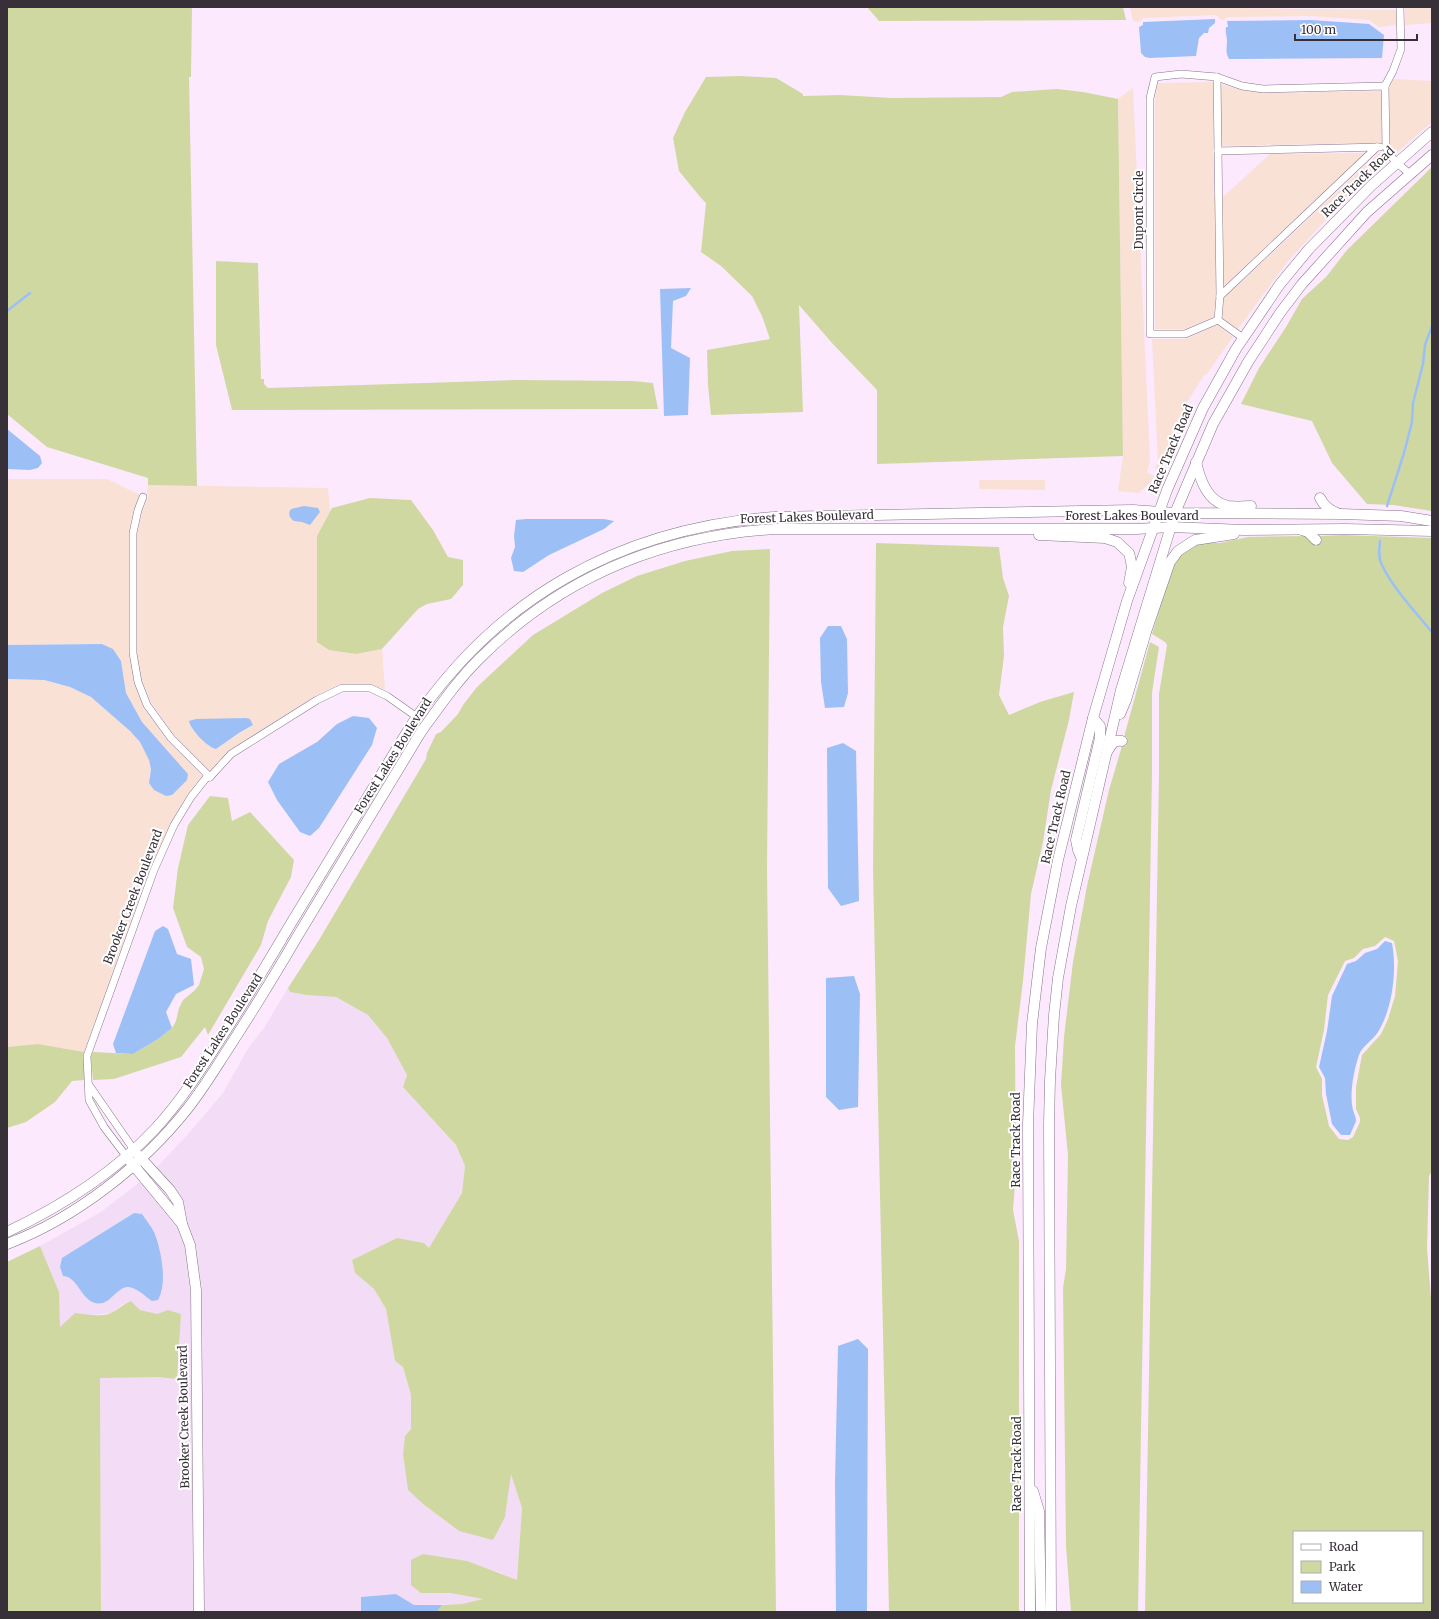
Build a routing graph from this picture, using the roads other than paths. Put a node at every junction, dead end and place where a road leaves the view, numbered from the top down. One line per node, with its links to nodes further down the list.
1 (1400, 7): 3 (street)
2 (1217, 77): 3 (street, Dupont Circle); 7 (street); 12 (street, Dupont Circle)
3 (1385, 86): 6 (street)
4 (1432, 132): 9 (main road, Race Track Road)
5 (1377, 147): 6 (street); 7 (street); 11 (street)
6 (1386, 147): 9 (street)
7 (1218, 150): 11 (street)
8 (1432, 154): 10 (main road)
9 (1397, 163): 10 (street); 13 (main road, Race Track Road)
10 (1410, 174): 14 (main road)
11 (1220, 296): 12 (street)
12 (1218, 320): 13 (street)
13 (1243, 338): 17 (main road, Race Track Road)
14 (1196, 462): 18 (main road); 19 (main road)
15 (143, 497): 35 (street)
16 (1320, 498): 20 (main road)
17 (1159, 511): 18 (main road, Forest Lakes Boulevard); 25 (main road, Race Track Road); 30 (main road, Forest Lakes Boulevard)
18 (1175, 513): 19 (main road, Forest Lakes Boulevard); 23 (main road)
19 (1308, 513): 20 (main road, Forest Lakes Boulevard)
20 (1341, 514): 21 (main road, Forest Lakes Boulevard)
21 (1411, 518): 22 (main road); 28 (main road)
22 (1432, 521)
23 (1171, 527): 25 (main road, Forest Lakes Boulevard); 26 (main road, Forest Lakes Boulevard); 32 (main road)
24 (896, 528): 25 (main road, Forest Lakes Boulevard); 29 (main road); 39 (main road, Forest Lakes Boulevard)
25 (1154, 528): 29 (main road, Race Track Road)
26 (1244, 530): 28 (main road, Forest Lakes Boulevard); 32 (main road)
27 (1432, 531): 28 (main road, Forest Lakes Boulevard)
28 (1317, 535)
29 (1127, 601): 31 (main road, Race Track Road)
30 (417, 717): 35 (street, Brooker Creek Boulevard); 38 (main road, Forest Lakes Boulevard)
31 (1093, 718): 36 (main road); 42 (main road, Race Track Road)
32 (1114, 722): 34 (main road)
33 (1122, 741): 34 (main road)
34 (1105, 755): 36 (main road)
35 (210, 778): 37 (street, Brooker Creek Boulevard)
36 (1081, 857): 46 (main road)
37 (89, 1084): 38 (street, Brooker Creek Boulevard); 38 (street, Brooker Creek Boulevard)
38 (130, 1153): 39 (main road, Brooker Creek Boulevard); 40 (main road, Forest Lakes Boulevard)
39 (137, 1162): 41 (main road, Forest Lakes Boulevard); 43 (main road, Brooker Creek Boulevard)
40 (7, 1232)
41 (7, 1244)
42 (1030, 1482): 44 (main road, Race Track Road); 45 (main road)
43 (199, 1612)
44 (1030, 1612)
45 (1041, 1612)
46 (1051, 1612)

